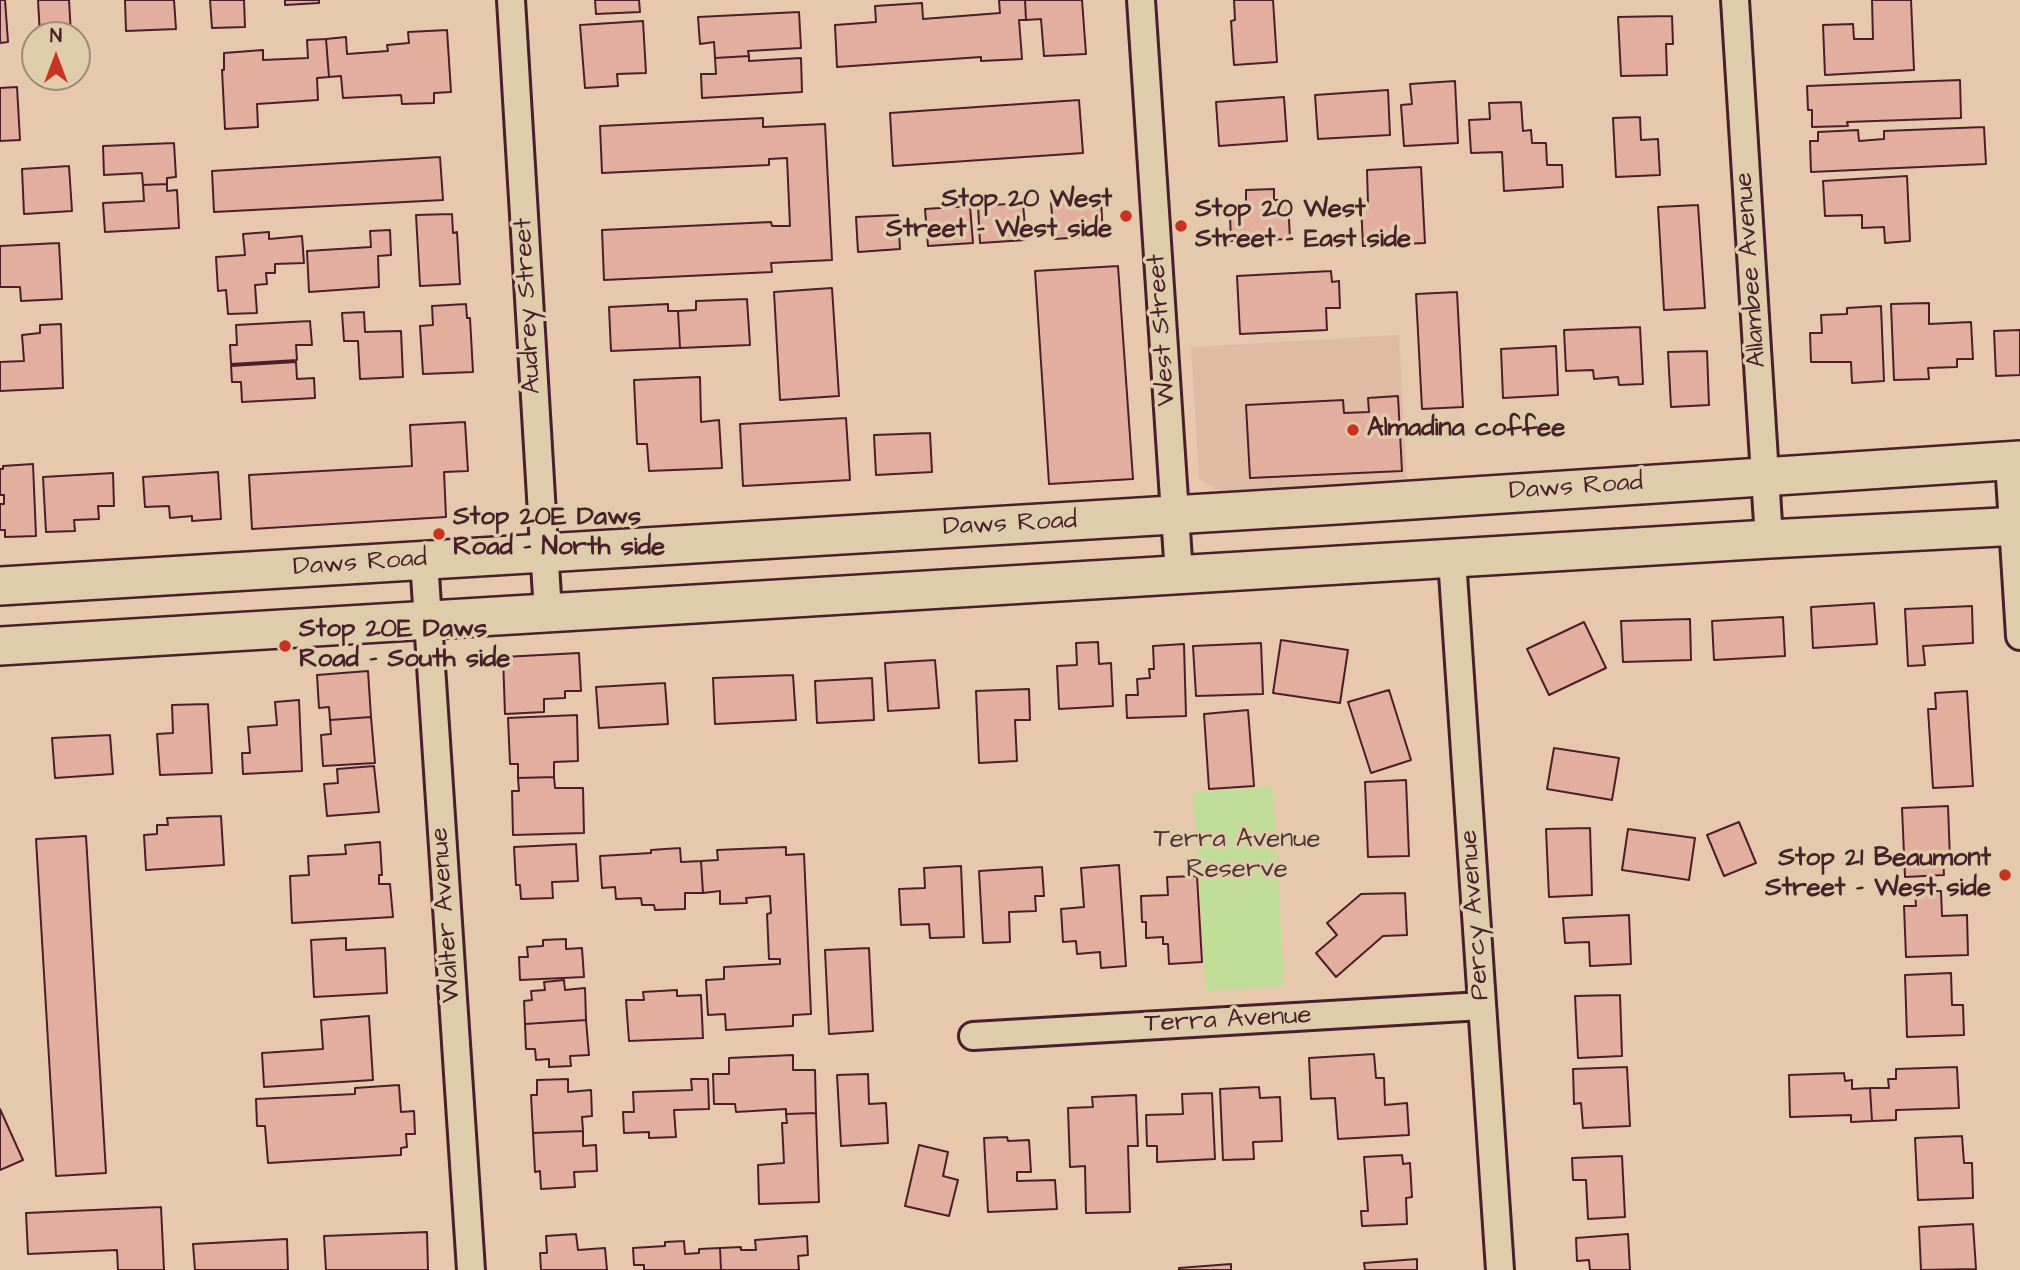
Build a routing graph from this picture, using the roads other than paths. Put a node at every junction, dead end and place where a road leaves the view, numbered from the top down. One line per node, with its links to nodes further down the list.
1 (511, 0): 9 (street, Audrey Street)
2 (1141, 0): 6 (street, West Street)
3 (1735, 0): 5 (street, Allambee Avenue)
4 (2014, 460): 5 (main road, Daws Road); 7 (street)
5 (1765, 475): 6 (main road, Daws Road); 8 (street, Allambee Avenue)
6 (1175, 515): 9 (main road, Daws Road); 12 (street, West Street)
7 (2016, 527): 8 (main road); 16 (street)
8 (1769, 539): 10 (main road)
9 (544, 553): 11 (main road, Daws Road); 14 (street, Audrey Street)
10 (1452, 559): 12 (main road); 18 (street, Percy Avenue)
11 (424, 560): 13 (main road, Daws Road); 15 (street, Walter Avenue)
12 (1180, 575): 14 (main road)
13 (0, 586)
14 (548, 613): 15 (main road)
15 (428, 620): 17 (main road); 20 (street, Walter Avenue)
16 (2020, 636)
17 (0, 646)
18 (1482, 1006): 19 (street, Terra Avenue); 21 (street, Percy Avenue)
19 (974, 1036)
20 (471, 1270)
21 (1500, 1270)

